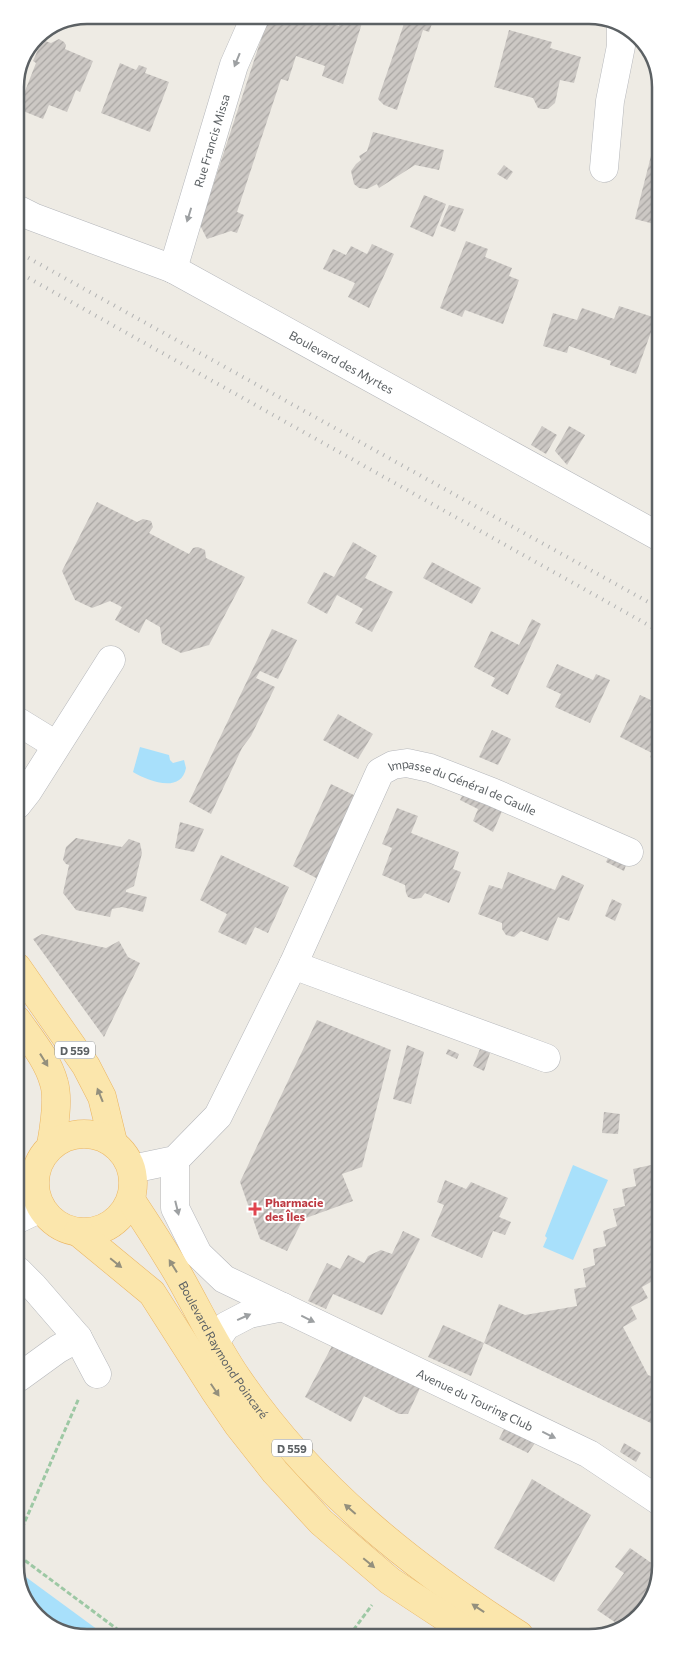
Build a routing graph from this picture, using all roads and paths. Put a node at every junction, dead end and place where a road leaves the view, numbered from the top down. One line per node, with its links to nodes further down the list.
1 (252, 24): 5 (street, Rue Francis Missa, one-way to 5)
2 (621, 33): 3 (street)
3 (604, 168)
4 (24, 212): 5 (street, Boulevard des Myrtes)
5 (173, 269): 6 (street, Boulevard des Myrtes)
6 (652, 533)
7 (111, 660): 9 (street)
8 (24, 725): 9 (street)
9 (56, 745): 10 (street)
10 (24, 796)
11 (629, 852): 12 (street, Impasse du Général de Gaulle)
12 (293, 965): 15 (street); 18 (street, Impasse du Général de Gaulle)
13 (24, 977): 16 (main road, D 559, one-way to 13)
14 (24, 1030): 17 (main road, D 559, one-way to 17)
15 (546, 1058)
16 (113, 1142): 17 (main road); 19 (main road)
17 (51, 1145): 21 (main road)
18 (175, 1160): 19 (street); 24 (street, Avenue du Touring Club, one-way to 24)
19 (132, 1168): 20 (main road)
20 (131, 1200): 22 (main road); 26 (main road, Boulevard Raymond Poincaré / D 559, one-way to 20)
21 (29, 1214): 22 (main road)
22 (78, 1232): 33 (main road, D 559, one-way to 33)
23 (24, 1277): 25 (street)
24 (283, 1307): 26 (street, one-way to 24); 30 (street, Avenue du Touring Club, one-way to 30)
25 (78, 1338): 27 (street); 28 (street)
26 (216, 1342): 37 (main road, Boulevard Raymond Poincaré / D 559, one-way to 26)
27 (24, 1374)
28 (97, 1374)
29 (80, 1396): 31 (path)
30 (652, 1496)
31 (24, 1524)
32 (24, 1560): 34 (path)
33 (390, 1581): 35 (path); 36 (main road, D 559)
34 (117, 1629)
35 (354, 1629)
36 (463, 1629)
37 (510, 1629)

